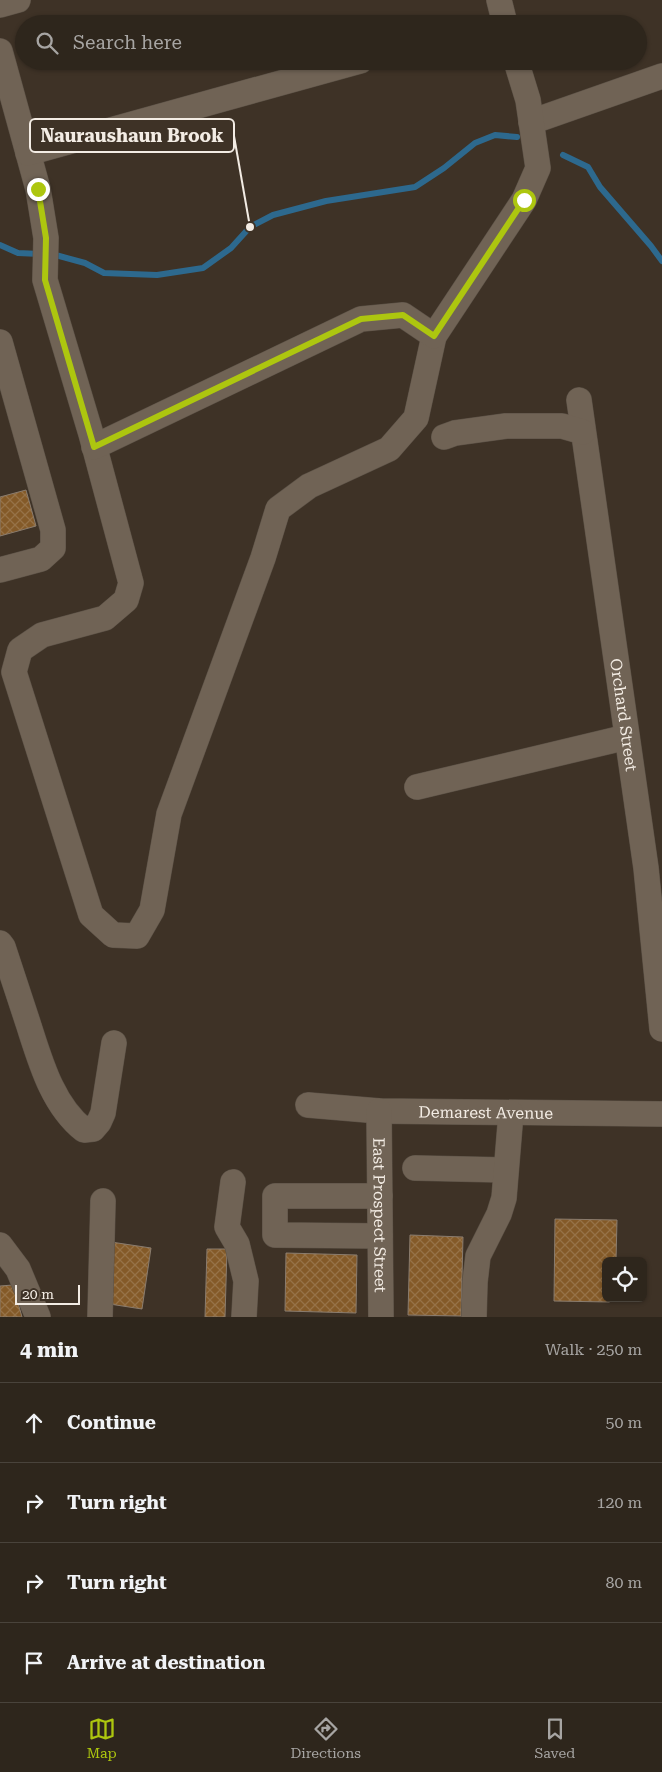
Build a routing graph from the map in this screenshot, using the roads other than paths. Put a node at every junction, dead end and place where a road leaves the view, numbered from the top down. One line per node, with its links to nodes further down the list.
1 (18, 0): 2 (street)
2 (0, 5)
3 (0, 51): 8 (street)
4 (328, 70): 8 (street)
5 (519, 70): 7 (street)
6 (662, 76): 7 (street)
7 (531, 122): 9 (street)
8 (28, 153): 14 (street)
9 (434, 336): 14 (street); 14 (street)
10 (0, 342): 15 (street)
11 (579, 400): 12 (street, Orchard Street)
12 (584, 432): 13 (street); 16 (street, Orchard Street)
13 (444, 437)
14 (94, 447)
15 (0, 570)
16 (627, 737): 17 (street); 18 (street, Orchard Street)
17 (417, 787)
18 (654, 868): 20 (street, Orchard Street)
19 (0, 943): 21 (street)
20 (662, 1029)
21 (114, 1043)
22 (308, 1105): 23 (street, Demarest Avenue)
23 (379, 1111): 24 (street, Demarest Avenue); 29 (street, East Prospect Street)
24 (511, 1113): 25 (street, Demarest Avenue); 27 (street)
25 (662, 1114)
26 (415, 1168): 27 (street)
27 (506, 1170): 37 (street)
28 (233, 1182): 35 (street)
29 (380, 1196): 31 (street, East Prospect Street); 31 (street)
30 (103, 1201): 34 (street)
31 (380, 1236): 36 (street, East Prospect Street)
32 (0, 1245): 33 (street)
33 (38, 1317)
34 (100, 1317)
35 (244, 1317)
36 (381, 1317)
37 (474, 1317)

